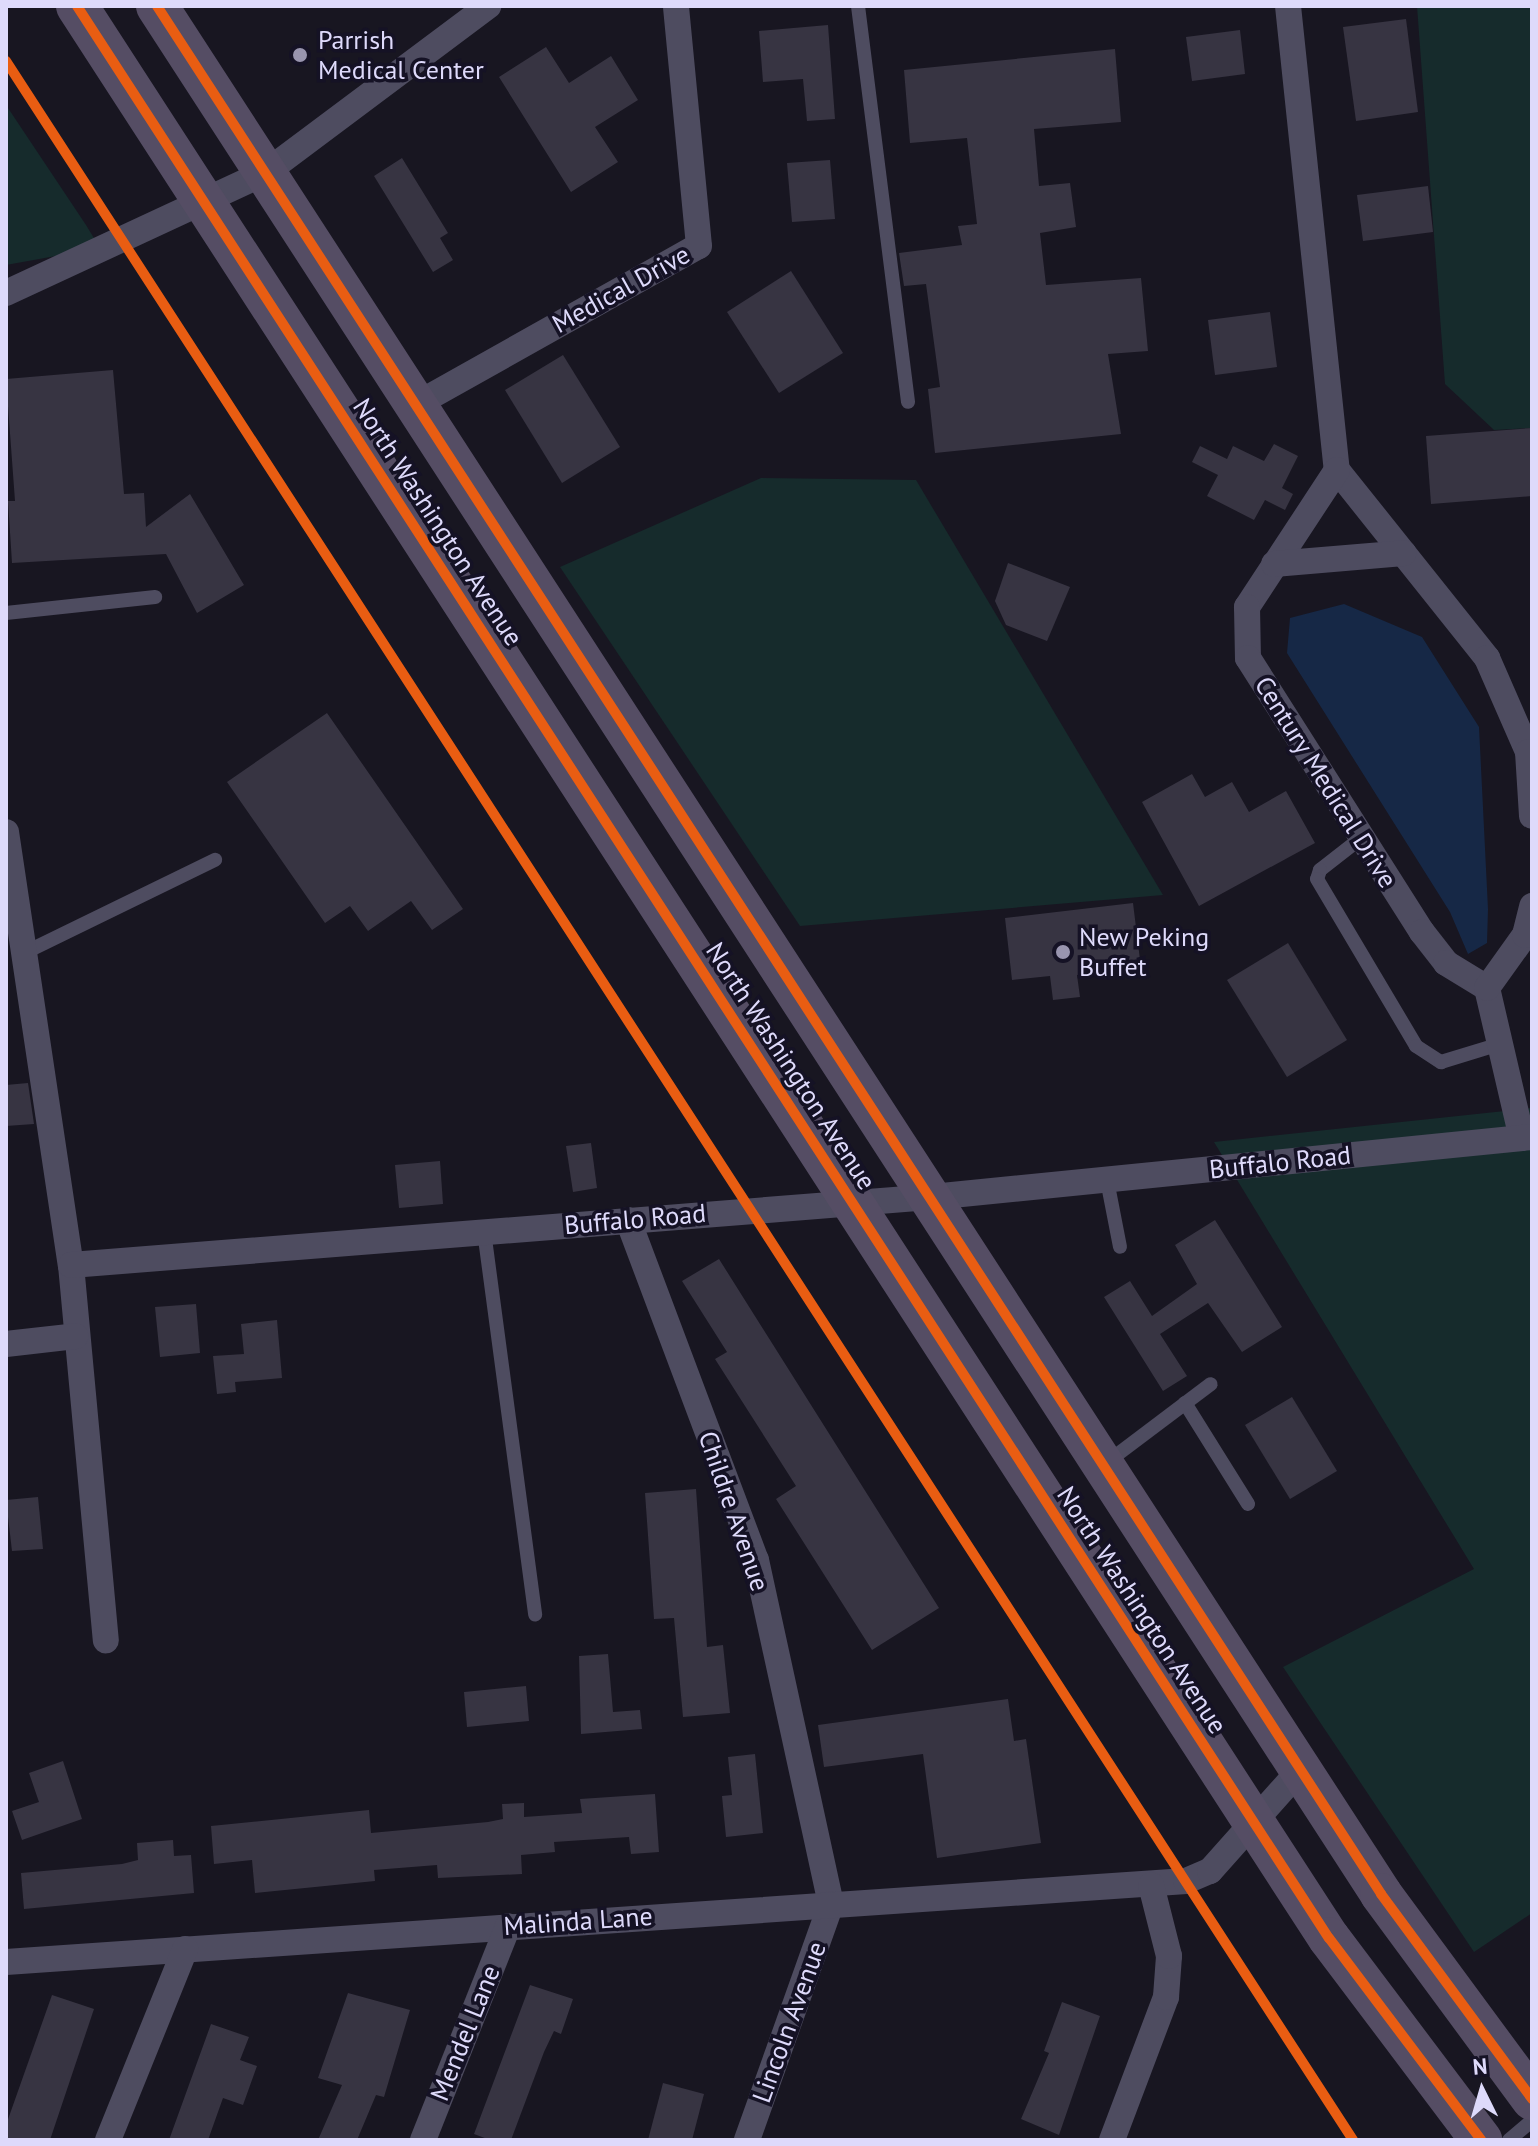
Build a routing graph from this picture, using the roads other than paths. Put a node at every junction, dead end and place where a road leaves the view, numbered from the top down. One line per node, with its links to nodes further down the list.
1 (77, 6): 8 (main road, North Washington Avenue)
2 (157, 6): 7 (main road, North Washington Avenue)
3 (488, 6): 7 (street)
4 (676, 6): 11 (street, Medical Drive)
5 (858, 6): 10 (lane)
6 (1288, 6): 12 (street)
7 (265, 173): 8 (street); 11 (main road, North Washington Avenue)
8 (204, 203): 9 (street); 28 (main road, North Washington Avenue)
9 (6, 293)
10 (908, 402)
11 (417, 404): 27 (main road, North Washington Avenue)
12 (1337, 470): 13 (street); 14 (street, Century Medical Drive)
13 (1404, 553): 14 (street); 17 (street)
14 (1274, 564): 19 (street, Century Medical Drive)
15 (155, 597): 16 (lane)
16 (6, 613)
17 (1532, 816)
18 (6, 832): 22 (street)
19 (1361, 838): 23 (street, Century Medical Drive); 24 (lane)
20 (215, 860): 22 (lane)
21 (1532, 906): 23 (street)
22 (22, 954): 32 (street)
23 (1487, 988): 24 (street)
24 (1500, 1044): 25 (street)
25 (1527, 1138): 26 (street, Buffalo Road)
26 (1107, 1180): 27 (street, Buffalo Road); 31 (lane)
27 (932, 1197): 28 (street, Buffalo Road); 37 (main road, North Washington Avenue)
28 (852, 1201): 29 (street, Buffalo Road); 42 (main road, North Washington Avenue)
29 (628, 1220): 30 (street, Buffalo Road); 44 (street, Childre Avenue)
30 (484, 1231): 32 (street, Buffalo Road); 39 (lane)
31 (1120, 1247)
32 (71, 1265): 33 (street)
33 (76, 1336): 34 (street); 40 (street)
34 (6, 1344)
35 (1211, 1384): 36 (lane)
36 (1185, 1403): 37 (lane); 38 (lane)
37 (1105, 1463): 41 (main road, North Washington Avenue)
38 (1248, 1504)
39 (535, 1615)
40 (106, 1640)
41 (1301, 1769): 42 (street, Malinda Lane); 48 (main road, North Washington Avenue)
42 (1255, 1825): 43 (street, Malinda Lane); 54 (main road, North Washington Avenue)
43 (1151, 1885): 44 (street, Malinda Lane); 53 (street)
44 (831, 1904): 45 (street, Malinda Lane); 52 (street, Lincoln Avenue)
45 (508, 1926): 46 (street, Malinda Lane); 51 (street, Mendel Lane)
46 (185, 1949): 47 (street, Malinda Lane); 50 (street)
47 (6, 1962)
48 (1532, 2099)
49 (1532, 2121): 55 (lane)
50 (108, 2140)
51 (423, 2140)
52 (747, 2140)
53 (1112, 2140)
54 (1481, 2140)
55 (1509, 2140)

